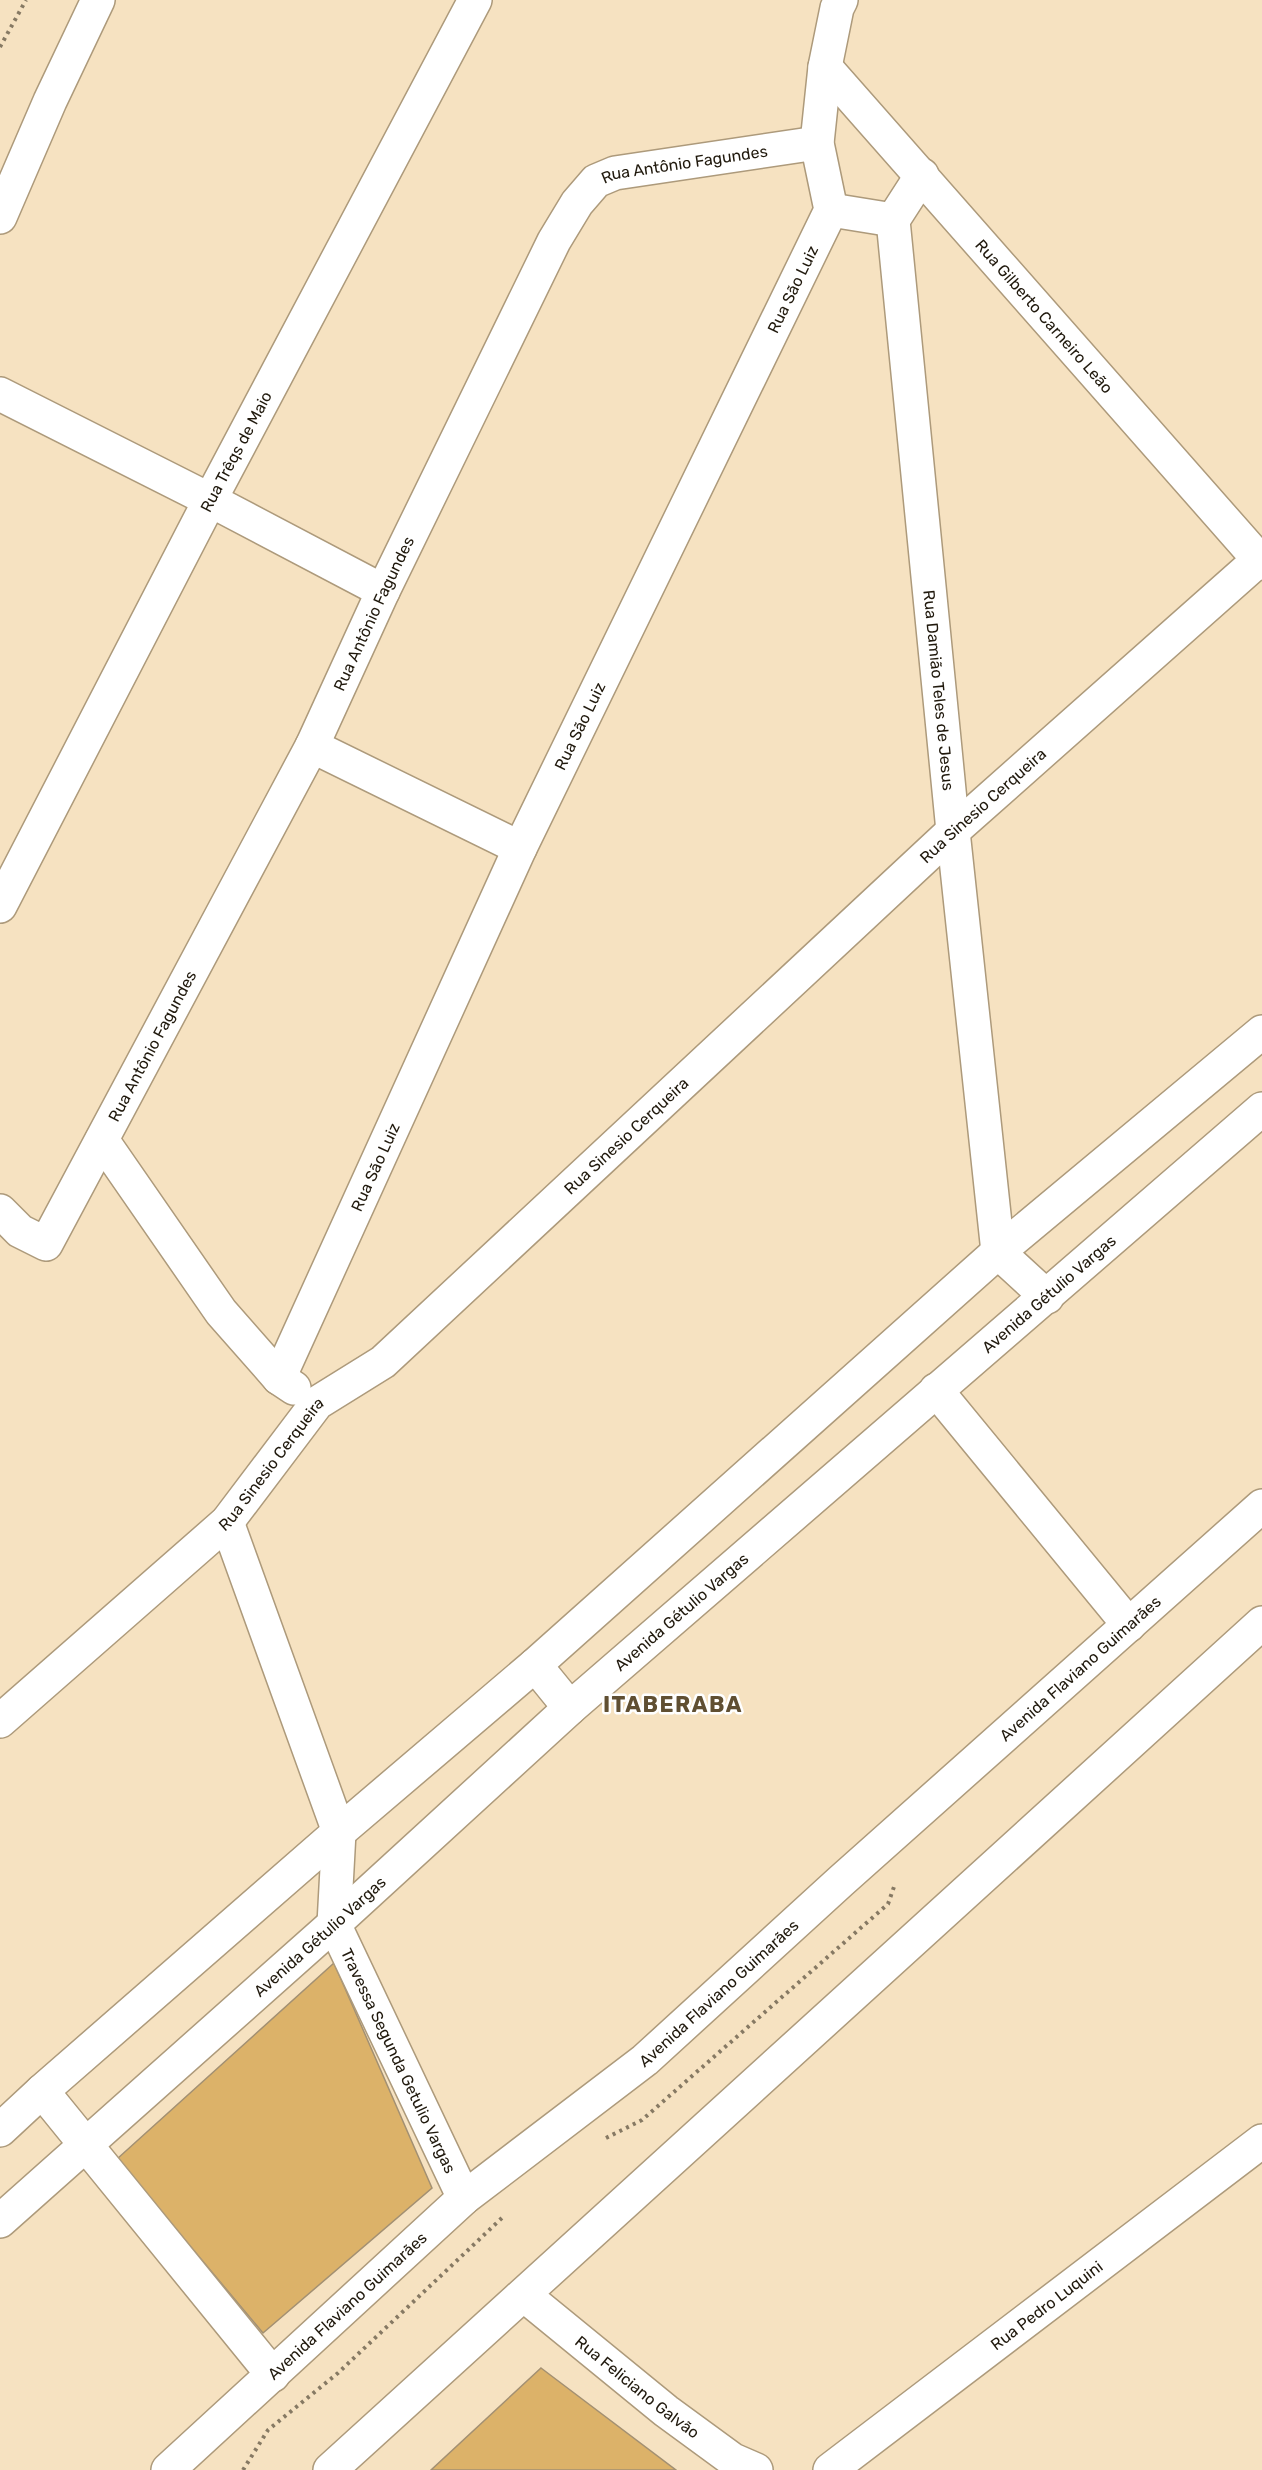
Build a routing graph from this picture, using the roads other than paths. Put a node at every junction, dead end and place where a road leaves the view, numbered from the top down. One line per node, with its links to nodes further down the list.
1 (98, 0): 8 (street)
2 (475, 0): 11 (street, Rua Trêqs de Maio)
3 (841, 0): 4 (street)
4 (825, 67): 5 (street); 6 (street, Rua Gilberto Carneiro Leão)
5 (817, 143): 7 (street); 13 (street, Rua Antônio Fagundes)
6 (922, 175): 9 (street); 12 (street, Rua Gilberto Carneiro Leão)
7 (831, 210): 9 (street); 16 (street, Rua São Luiz)
8 (0, 217)
9 (893, 220): 15 (street, Rua Damião Teles de Jesus)
10 (0, 394): 11 (street)
11 (210, 500): 13 (street); 17 (street, Rua Trêqs de Maio)
12 (1261, 560): 15 (street, Rua Sinesio Cerqueira)
13 (383, 591): 14 (street, Rua Antônio Fagundes)
14 (312, 746): 16 (street); 20 (street, Rua Antônio Fagundes)
15 (953, 831): 22 (street, Rua Damião Teles de Jesus); 26 (street, Rua Sinesio Cerqueira)
16 (520, 848): 24 (street, Rua São Luiz)
17 (0, 906)
18 (1262, 1032): 22 (street)
19 (1262, 1109): 23 (street, Avenida Gétulio Vargas)
20 (102, 1140): 21 (street, Rua Antônio Fagundes); 24 (street)
21 (0, 1211)
22 (998, 1252): 23 (street); 31 (street)
23 (1047, 1297): 25 (street, Avenida Gétulio Vargas)
24 (279, 1378): 26 (street)
25 (936, 1390): 30 (street); 32 (street, Avenida Gétulio Vargas)
26 (317, 1404): 28 (street, Rua Sinesio Cerqueira)
27 (1262, 1506): 30 (street, Avenida Flaviano Guimarães)
28 (227, 1522): 33 (street, Rua Sinesio Cerqueira); 34 (street)
29 (1262, 1623): 42 (street)
30 (1129, 1625): 40 (street, Avenida Flaviano Guimarães)
31 (535, 1665): 32 (street); 34 (street)
32 (570, 1708): 35 (street, Avenida Gétulio Vargas)
33 (0, 1721)
34 (339, 1832): 35 (street); 36 (street)
35 (334, 1924): 39 (street, Avenida Gétulio Vargas); 40 (street, Travessa Segunda Getulio Vargas)
36 (42, 2091): 37 (street); 39 (street)
37 (0, 2130)
38 (1262, 2141): 47 (street, Rua Pedro Luquini)
39 (85, 2144): 41 (street, Avenida Gétulio Vargas); 43 (street)
40 (464, 2199): 43 (street, Avenida Flaviano Guimarães)
41 (0, 2221)
42 (524, 2295): 45 (street); 46 (street, Rua Feliciano Galvão)
43 (273, 2375): 44 (street, Avenida Flaviano Guimarães)
44 (168, 2470)
45 (330, 2470)
46 (756, 2470)
47 (830, 2470)

